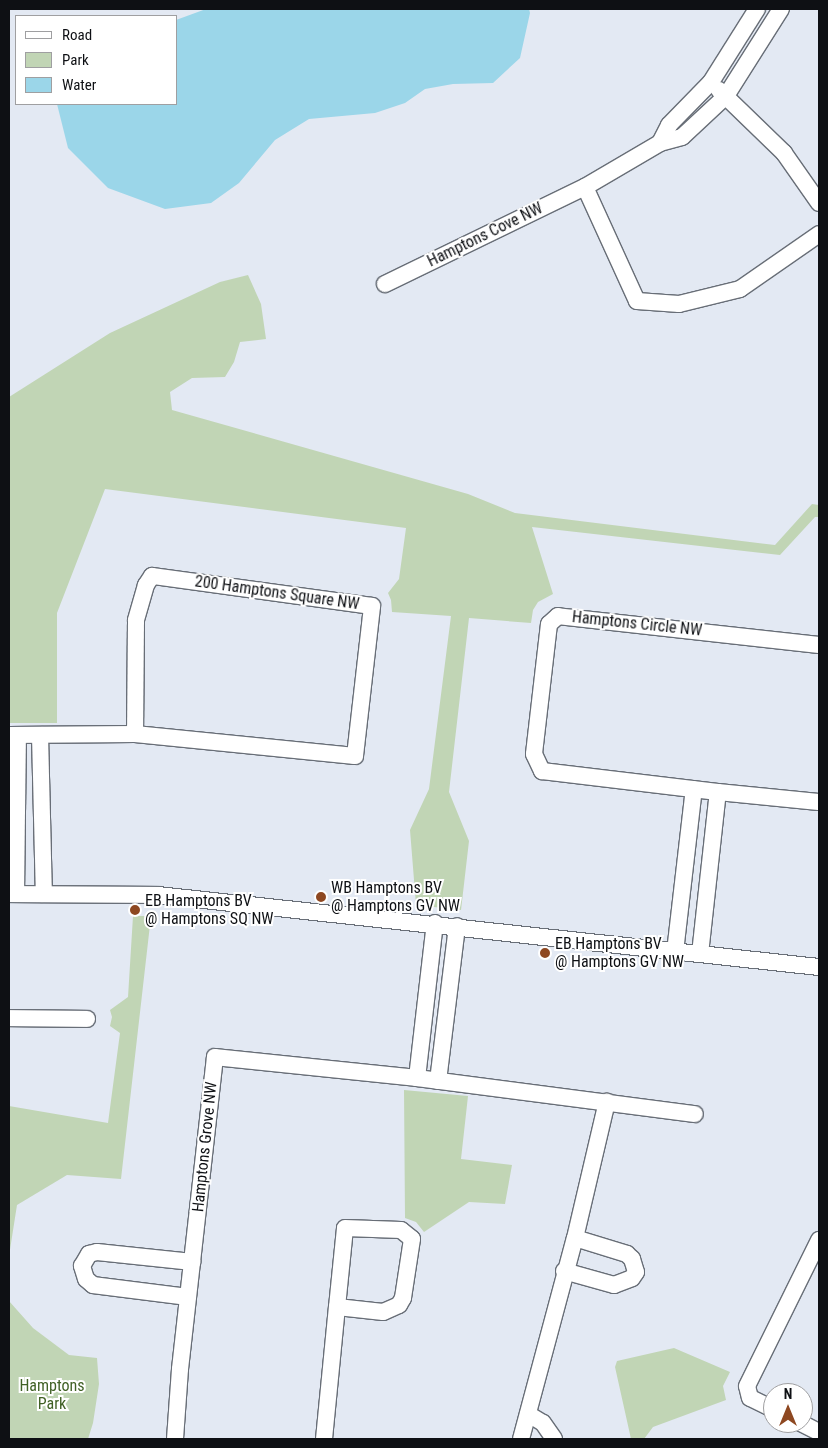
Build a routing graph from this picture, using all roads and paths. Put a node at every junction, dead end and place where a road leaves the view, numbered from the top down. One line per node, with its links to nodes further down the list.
1 (757, 9): 3 (street)
2 (781, 9): 4 (street, Hamptons Cove NW)
3 (711, 82): 4 (street); 5 (street)
4 (726, 96): 5 (street, Hamptons Cove NW); 7 (street)
5 (660, 143): 6 (street, Hamptons Cove NW)
6 (585, 187): 8 (street); 9 (street, Hamptons Cove NW)
7 (819, 204)
8 (817, 241)
9 (385, 284)
10 (819, 644): 14 (street, Hamptons Circle NW)
11 (135, 734): 11 (street, 200 Hamptons Square NW); 13 (street, 200 Hamptons Square NW)
12 (13, 735): 13 (street, 200 Hamptons Square NW); 17 (street)
13 (40, 735): 18 (street)
14 (694, 789): 15 (street, Hamptons Circle NW); 21 (street)
15 (718, 792): 16 (street, Hamptons Circle NW); 22 (street)
16 (819, 802)
17 (12, 894): 18 (street)
18 (44, 894): 19 (street)
19 (435, 924): 20 (street); 26 (street)
20 (457, 926): 21 (street); 27 (street)
21 (675, 952): 22 (street)
22 (700, 954): 23 (street)
23 (819, 967)
24 (9, 1018): 25 (street)
25 (87, 1019)
26 (416, 1078): 27 (street, Hamptons Grove NW); 32 (street, Hamptons Grove NW)
27 (438, 1081): 28 (street, Hamptons Grove NW)
28 (607, 1102): 29 (street, Hamptons Grove NW); 30 (street)
29 (695, 1114)
30 (574, 1238): 33 (street); 33 (street)
31 (819, 1240): 36 (street)
32 (192, 1262): 34 (street, Hamptons Grove NW); 34 (street)
33 (564, 1272): 37 (street)
34 (188, 1297): 38 (street, Hamptons Grove NW)
35 (337, 1307): 35 (street); 39 (street)
36 (763, 1404)
37 (528, 1414): 40 (street); 41 (street)
38 (175, 1439)
39 (324, 1439)
40 (521, 1439)
41 (554, 1439)

